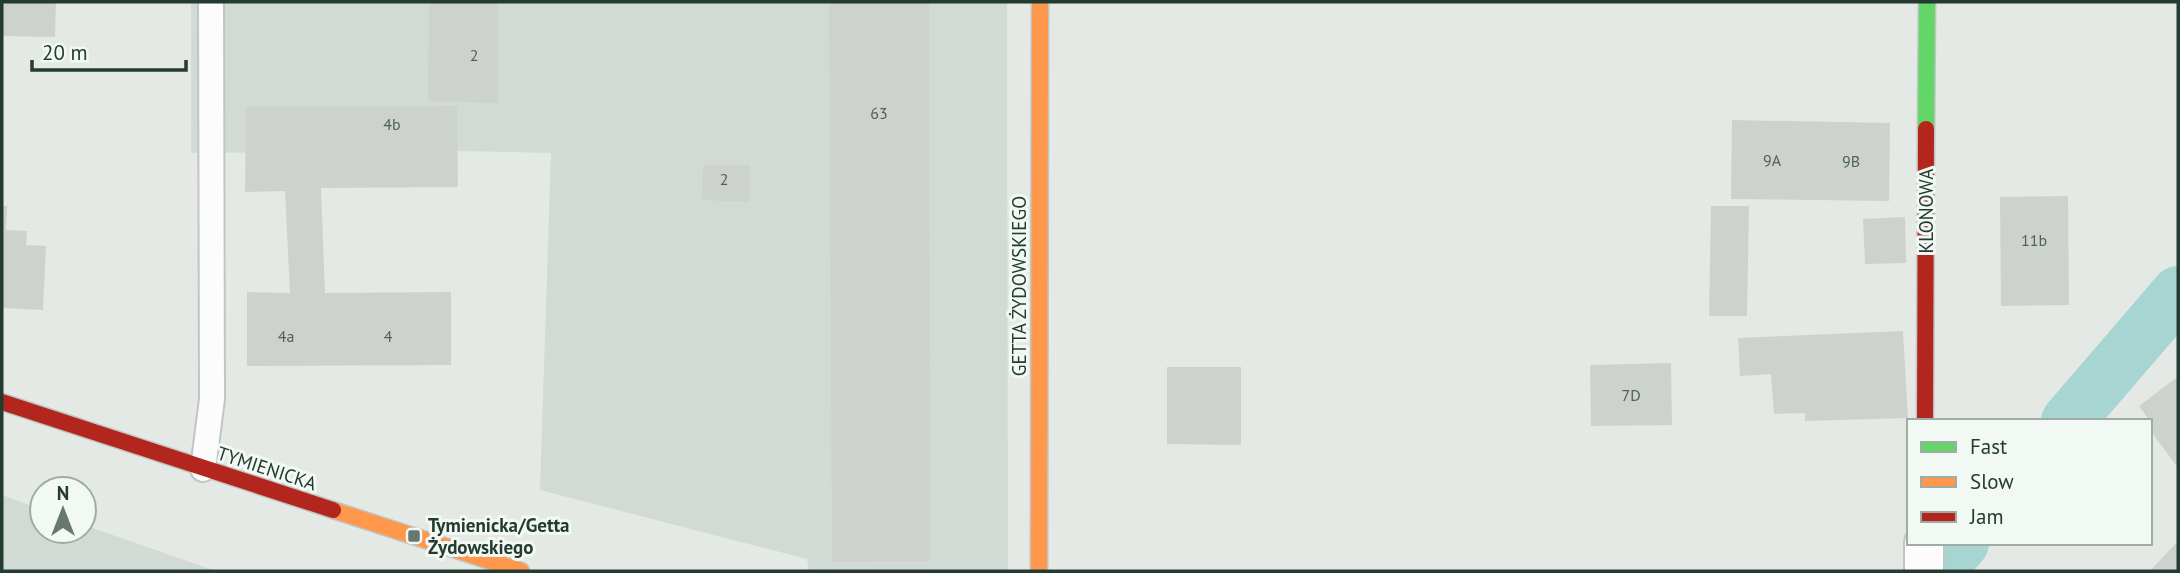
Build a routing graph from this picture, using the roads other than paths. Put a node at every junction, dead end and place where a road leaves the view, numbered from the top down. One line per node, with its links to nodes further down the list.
1 (211, 2): 6 (lane)
2 (1040, 2): 9 (street, GETTA ŻYDOWSKIEGO)
3 (1927, 2): 5 (street, KLONOWA)
4 (2, 402): 6 (street, TYMIENICKA)
5 (1925, 419)
6 (203, 469): 8 (street, TYMIENICKA)
7 (1924, 545): 10 (street)
8 (520, 571)
9 (1039, 571)
10 (1924, 571)

